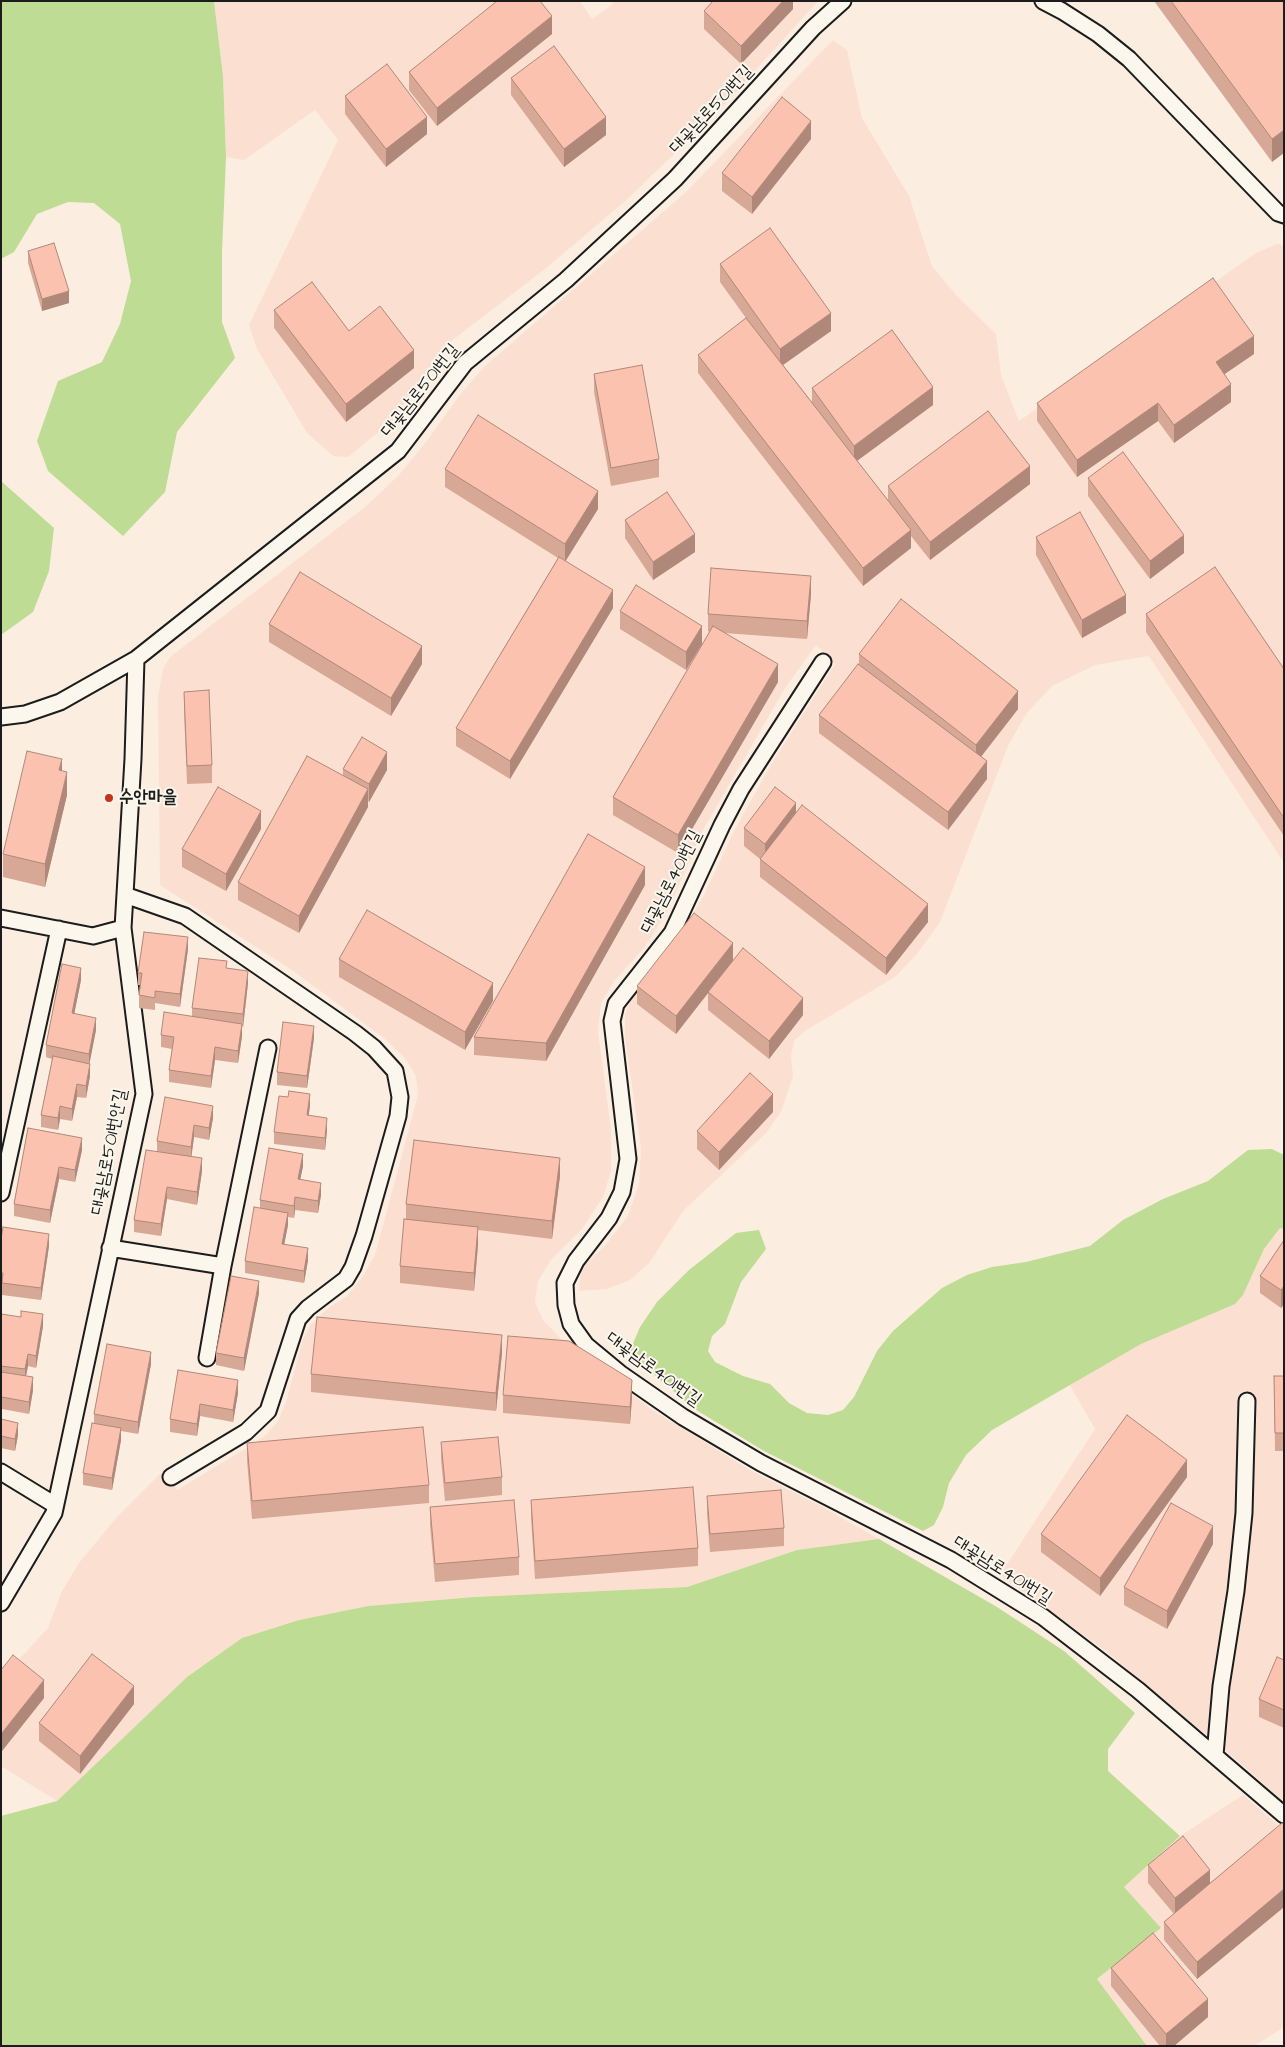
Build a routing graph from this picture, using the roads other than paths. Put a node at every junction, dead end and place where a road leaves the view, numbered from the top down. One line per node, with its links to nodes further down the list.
1 (843, 1): 4 (lane, 대곶남로501번길)
2 (1043, 1): 3 (lane)
3 (1284, 215)
4 (136, 659): 6 (lane, 대곶남로501번길); 7 (lane, 대곶남로501번안길)
5 (824, 662): 21 (lane, 대곶남로401번길)
6 (1, 717)
7 (125, 895): 9 (lane, 대곶남로501번안길); 18 (lane)
8 (1, 918): 10 (lane)
9 (123, 928): 10 (lane); 13 (lane, 대곶남로501번안길)
10 (59, 929): 12 (lane)
11 (268, 1048): 14 (lane)
12 (1, 1193)
13 (110, 1248): 14 (lane); 19 (lane, 대곶남로501번안길)
14 (223, 1266): 15 (lane)
15 (208, 1358)
16 (1247, 1401): 21 (lane)
17 (1, 1472): 19 (lane)
18 (171, 1477)
19 (55, 1506): 20 (lane, 대곶남로501번안길)
20 (1, 1603)
21 (1215, 1755): 22 (lane, 대곶남로401번길)
22 (1284, 1815)

